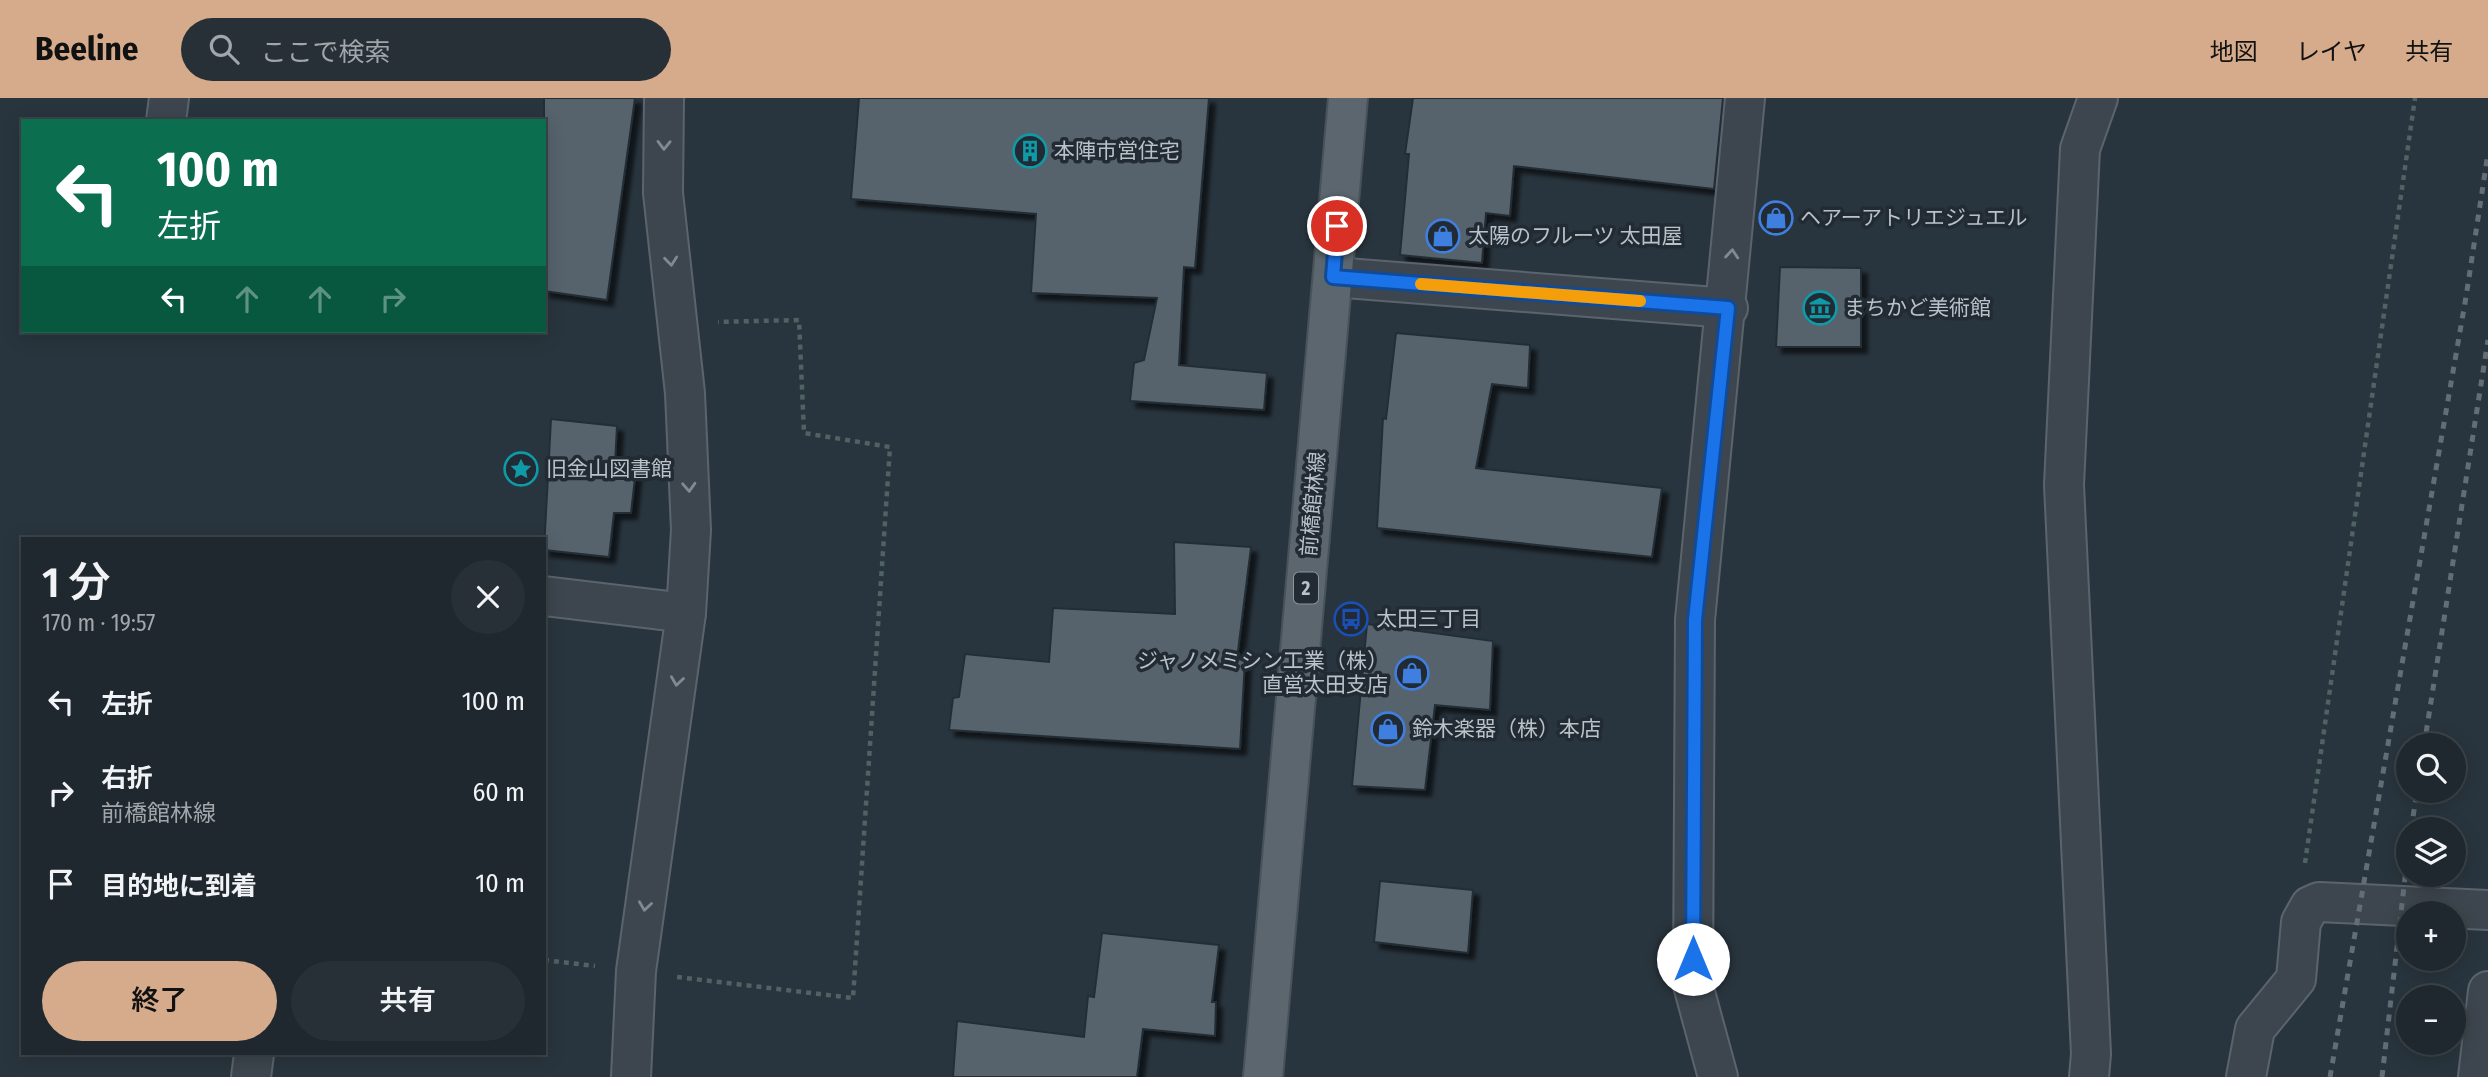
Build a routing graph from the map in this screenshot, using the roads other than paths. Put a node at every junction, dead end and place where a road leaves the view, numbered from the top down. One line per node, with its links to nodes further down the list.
1 (169, 98): 6 (street)
2 (664, 98): 10 (street, one-way to 10)
3 (1348, 98): 7 (main road, 前橋館林線 / 2)
4 (1745, 98): 8 (street, one-way to 4)
5 (2098, 98): 18 (street)
6 (166, 119)
7 (1333, 277): 8 (street); 16 (main road, 前橋館林線 / 2)
8 (1728, 308): 17 (street)
9 (546, 596): 10 (street)
10 (686, 613): 15 (street, one-way to 15)
11 (2488, 911): 19 (street)
12 (2488, 991): 20 (street)
13 (254, 1055): 14 (street)
14 (251, 1077)
15 (631, 1077)
16 (1263, 1077)
17 (1718, 1077)
18 (2089, 1077)
19 (2246, 1077)
20 (2479, 1077)

